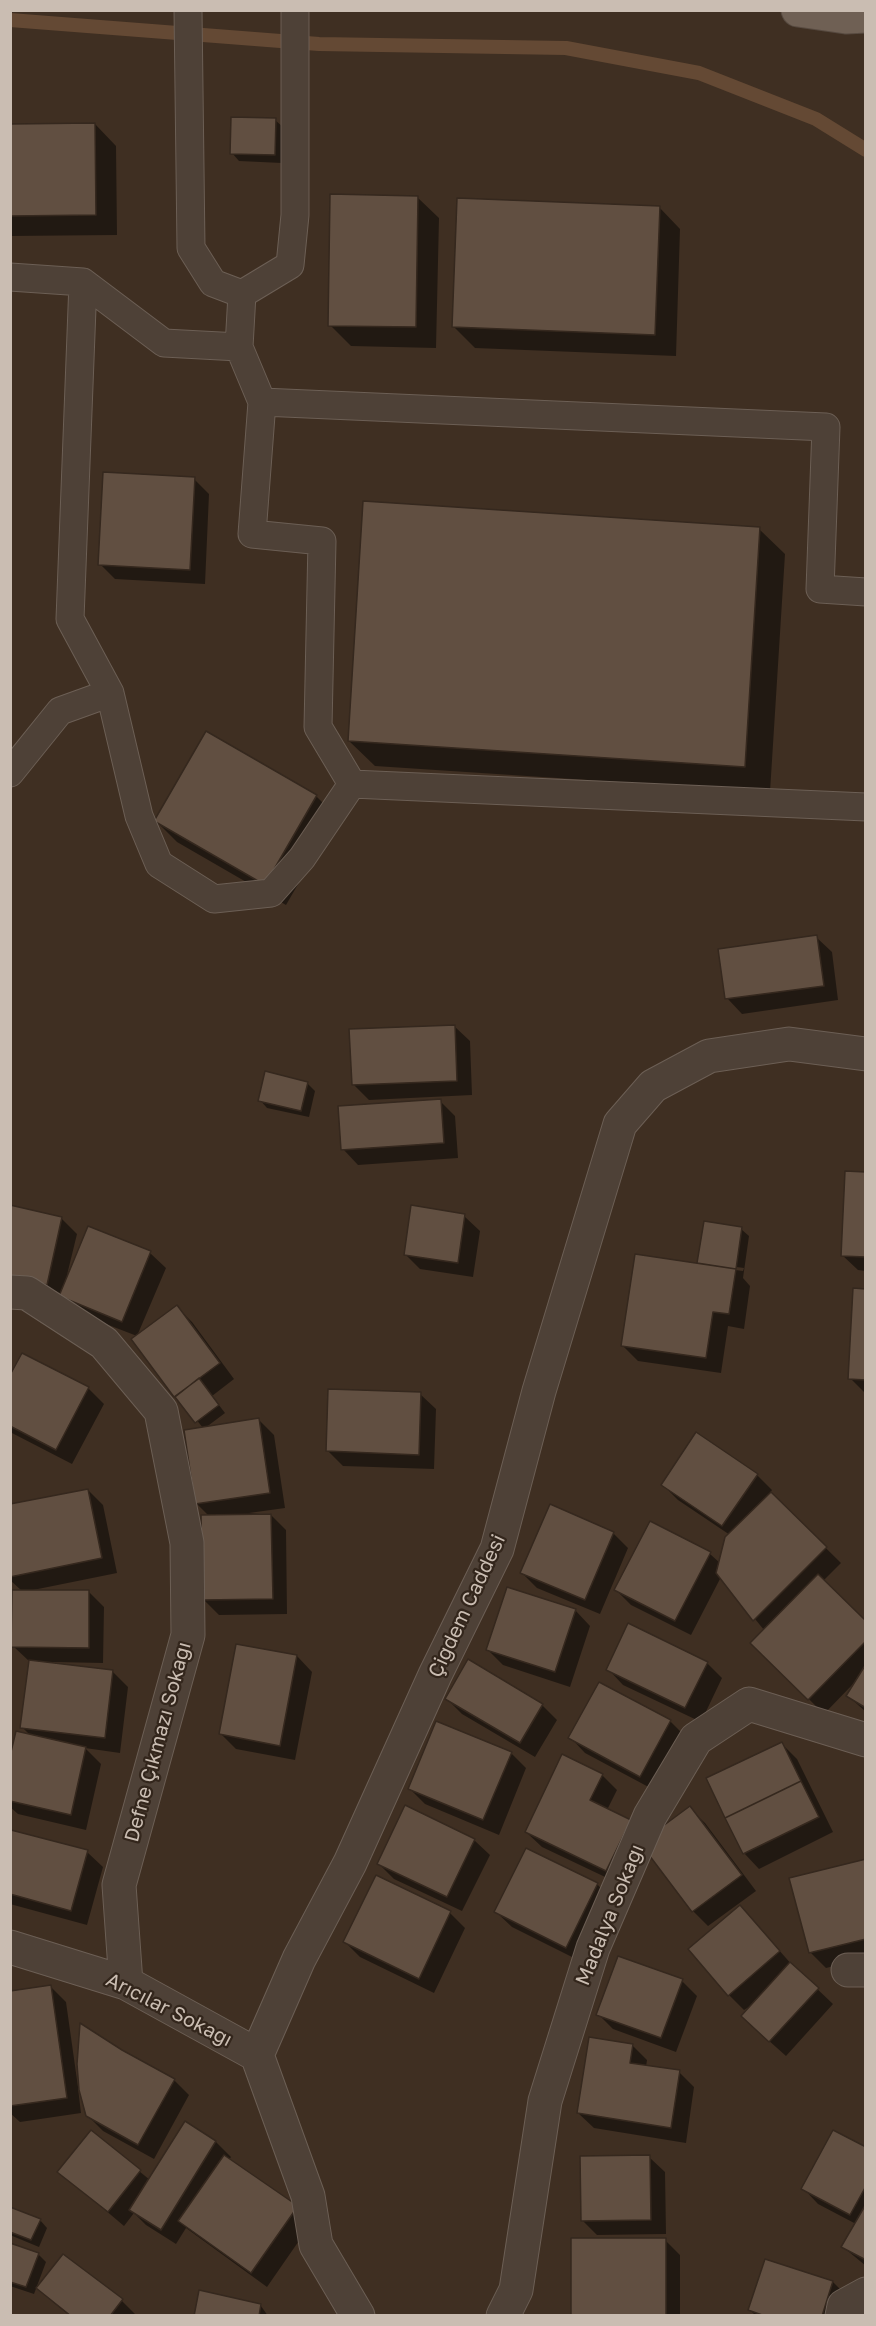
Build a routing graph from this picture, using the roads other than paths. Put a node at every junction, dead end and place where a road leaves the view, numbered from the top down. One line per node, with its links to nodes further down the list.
1 (188, 10): 7 (lane)
2 (798, 10): 4 (main road)
3 (295, 11): 7 (lane)
4 (866, 16)
5 (10, 277): 6 (lane)
6 (83, 282): 8 (lane); 11 (lane)
7 (242, 294): 8 (lane)
8 (239, 347): 9 (lane)
9 (262, 402): 10 (lane); 13 (lane)
10 (866, 592)
11 (110, 693): 12 (lane); 13 (lane)
12 (10, 773)
13 (352, 784): 14 (lane)
14 (866, 807)
15 (866, 1054): 20 (street, Çiğdem Caddesi)
16 (10, 1292): 19 (street, Defne Çıkmazı Sokağı)
17 (866, 1740): 23 (street, Madalya Sokağı)
18 (10, 1947): 19 (street, Arıcılar Sokağı)
19 (126, 1983): 20 (street, Arıcılar Sokağı)
20 (257, 2055): 22 (street)
21 (866, 2294): 24 (street)
22 (358, 2316)
23 (503, 2316)
24 (842, 2316)

